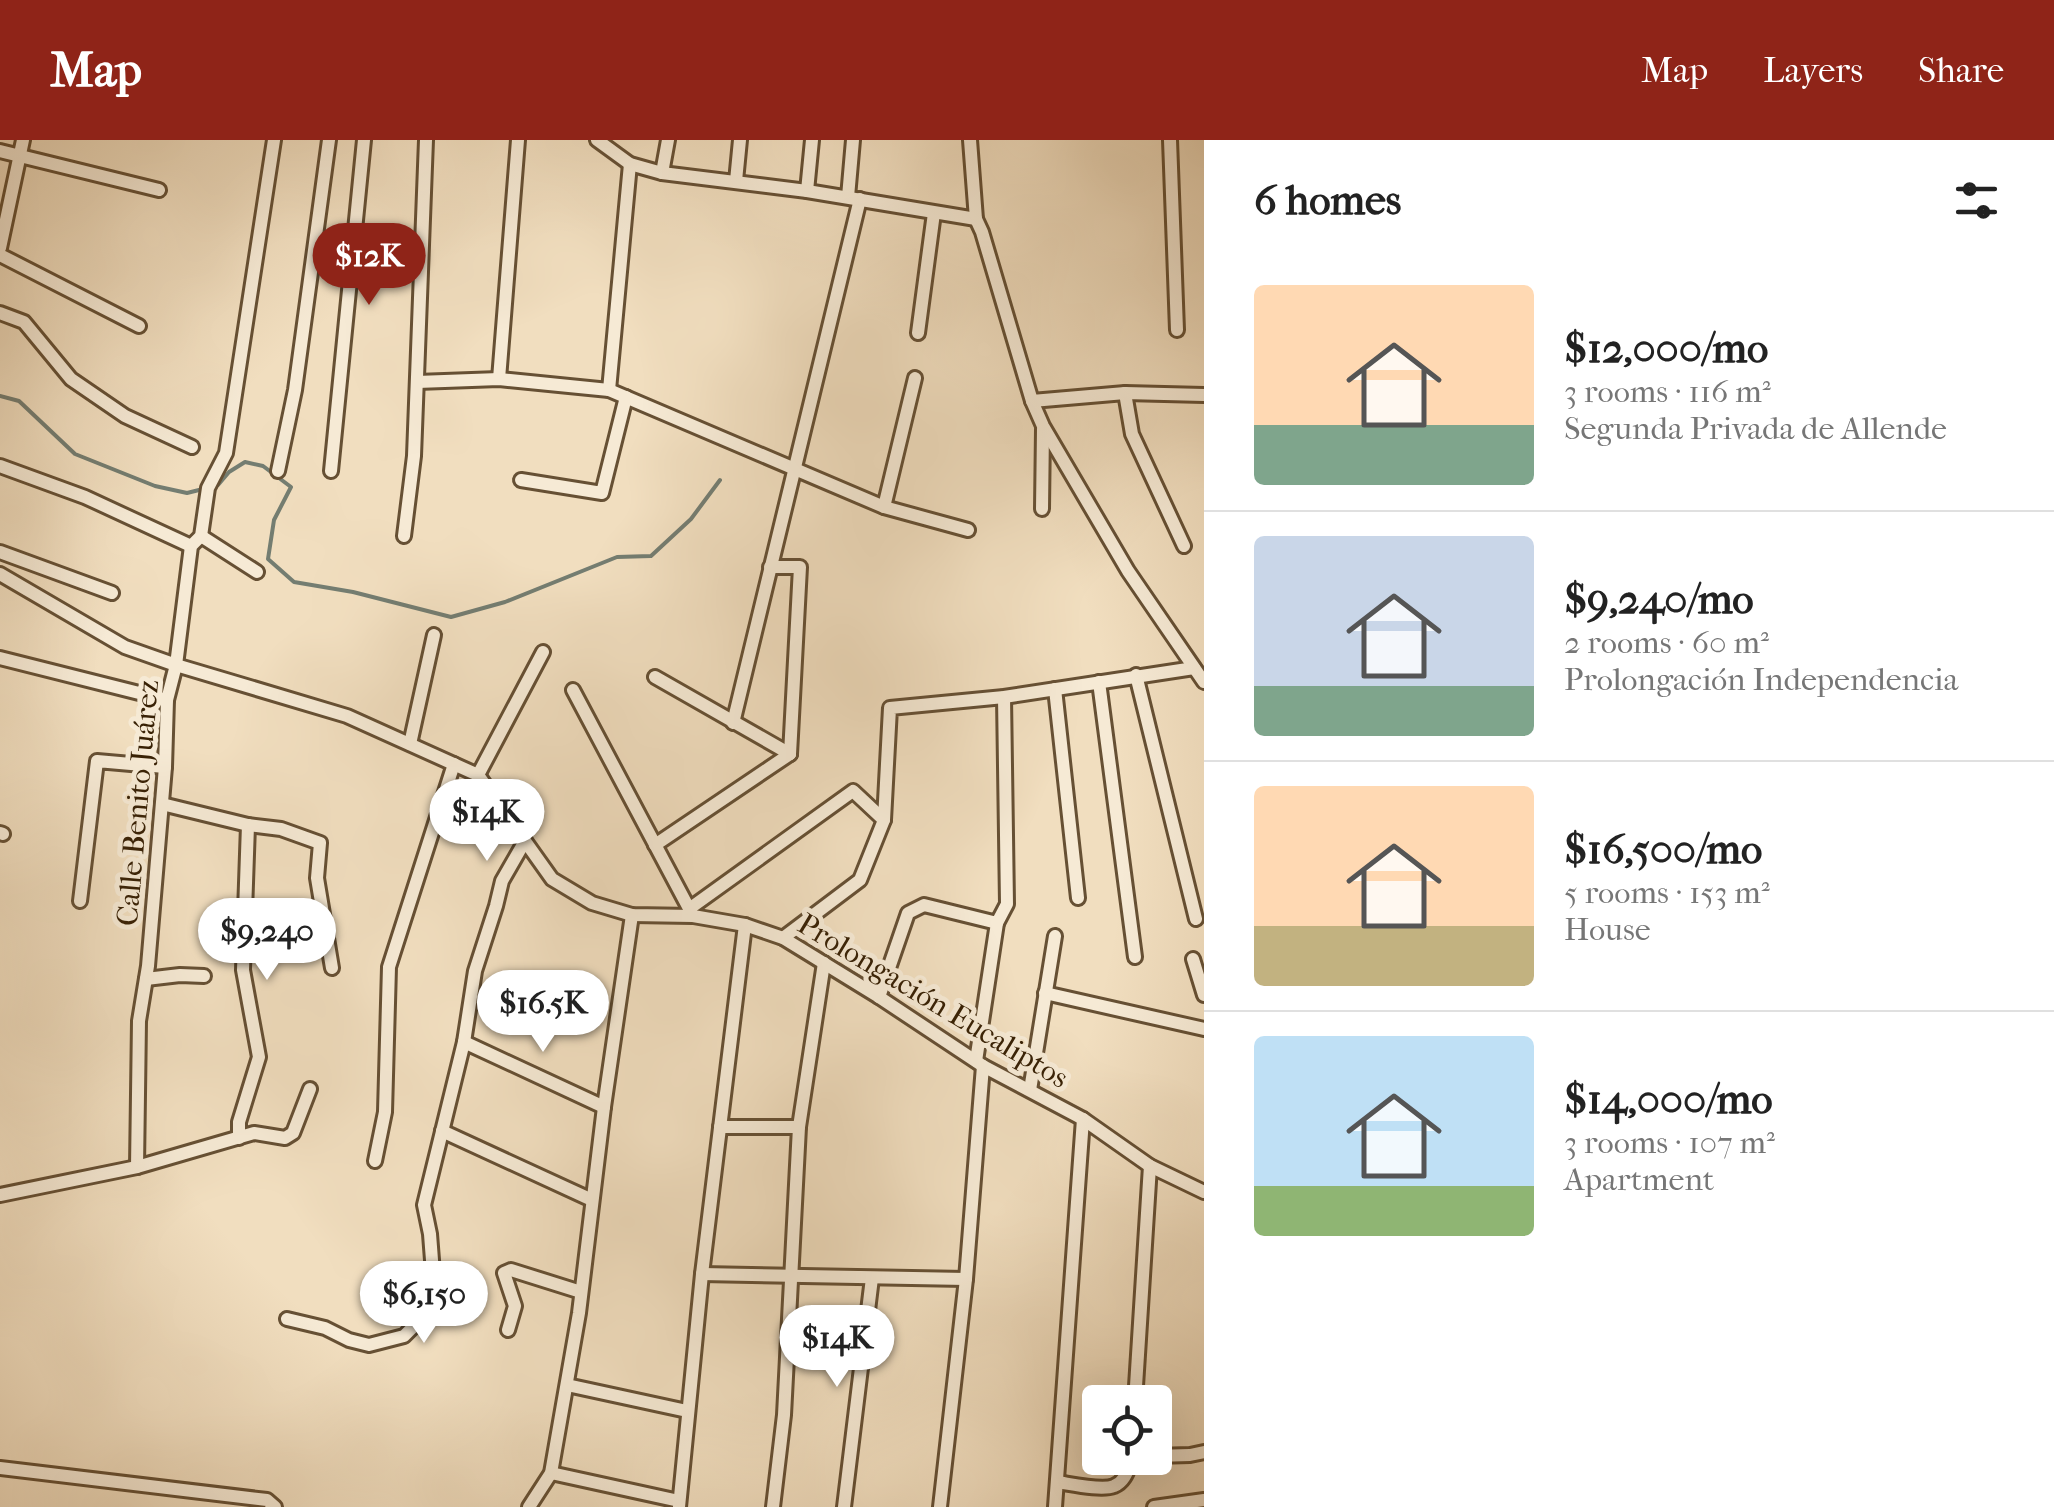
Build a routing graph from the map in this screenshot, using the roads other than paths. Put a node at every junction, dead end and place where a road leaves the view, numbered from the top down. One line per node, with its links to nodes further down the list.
1 (23, 140): 15 (street)
2 (274, 140): 48 (street, Calle Benito Juárez)
3 (330, 140): 40 (street)
4 (364, 140): 42 (street)
5 (426, 140): 31 (street)
6 (518, 140): 30 (street)
7 (598, 140): 16 (street)
8 (668, 140): 17 (street)
9 (740, 140): 18 (street)
10 (812, 140): 20 (street)
11 (853, 140): 21 (street)
12 (970, 140): 23 (street)
13 (1170, 140): 27 (street)
14 (0, 151): 15 (street)
15 (20, 156): 19 (street); 24 (street)
16 (630, 164): 17 (street); 32 (street)
17 (662, 173): 18 (street)
18 (736, 180): 20 (street)
19 (159, 190)
20 (807, 191): 21 (street)
21 (854, 198): 22 (street); 41 (street)
22 (934, 213): 23 (street); 28 (street)
23 (976, 219): 36 (street)
24 (0, 251): 26 (street)
25 (0, 313): 38 (street)
26 (139, 326)
27 (1177, 330)
28 (918, 334)
29 (915, 378): 44 (street)
30 (499, 379): 31 (street); 32 (street)
31 (416, 382): 47 (street)
32 (610, 390): 35 (street)
33 (1126, 393): 34 (street); 36 (street); 49 (street)
34 (1204, 395)
35 (626, 398): 41 (street); 43 (street)
36 (1032, 401): 37 (street)
37 (1043, 426): 45 (street); 59 (street)
38 (192, 447)
39 (0, 466): 48 (street)
40 (278, 470)
41 (796, 470): 44 (street); 51 (street)
42 (331, 471)
43 (521, 480)
44 (884, 507): 46 (street)
45 (1042, 509)
46 (968, 530)
47 (404, 536)
48 (196, 541): 52 (street); 58 (street, Calle Benito Juárez)
49 (1184, 546)
50 (0, 552): 54 (street)
51 (770, 567): 68 (street); 70 (street)
52 (257, 572)
53 (0, 574): 58 (street)
54 (112, 593)
55 (434, 635): 69 (street)
56 (543, 652): 73 (street)
57 (0, 658): 67 (street)
58 (176, 665): 67 (street, Calle Benito Juárez); 69 (street)
59 (1194, 668): 60 (street); 63 (street)
60 (1136, 676): 62 (street); 83 (street)
61 (655, 678): 68 (street)
62 (1098, 682): 64 (street); 88 (street)
63 (1204, 682)
64 (1055, 689): 66 (street); 79 (street)
65 (573, 690): 78 (street)
66 (1004, 697): 75 (street); 84 (street)
67 (167, 700): 72 (street, Calle Benito Juárez)
68 (733, 723): 70 (street)
69 (410, 744): 71 (street)
70 (790, 754): 78 (street)
71 (454, 764): 73 (street); 108 (street)
72 (165, 767): 74 (street, Calle Benito Juárez); 80 (street)
73 (478, 774): 77 (street, Prolongación Eucaliptos)
74 (162, 804): 76 (street); 93 (street, Calle Benito Juárez)
75 (884, 820): 81 (street); 87 (street)
76 (248, 825): 91 (street); 107 (street)
77 (525, 840): 82 (street, Prolongación Eucaliptos); 98 (street)
78 (655, 844): 81 (street)
79 (1078, 898)
80 (80, 901)
81 (691, 912): 82 (street, Prolongación Eucaliptos); 85 (street, Prolongación Eucaliptos)
82 (632, 915): 102 (street)
83 (1196, 919)
84 (997, 923): 96 (street); 99 (street)
85 (745, 925): 87 (street, Prolongación Eucaliptos); 105 (street)
86 (1056, 936): 94 (street)
87 (783, 938): 90 (street, Prolongación Eucaliptos)
88 (1135, 957)
89 (1193, 959): 95 (street)
90 (824, 963): 96 (street, Prolongación Eucaliptos); 104 (street)
91 (332, 968)
92 (204, 976): 93 (street)
93 (146, 979): 110 (street, Calle Benito Juárez)
94 (1045, 994): 97 (street); 101 (street)
95 (1204, 995)
96 (879, 997): 99 (street, Prolongación Eucaliptos)
97 (1204, 1029)
98 (464, 1042): 102 (street); 106 (street)
99 (980, 1063): 101 (street, Prolongación Eucaliptos); 117 (street)
100 (310, 1089): 107 (street)
101 (1030, 1090): 103 (street, Prolongación Eucaliptos)
102 (604, 1106): 113 (street)
103 (1083, 1120): 109 (street, Prolongación Eucaliptos); 129 (street)
104 (799, 1127): 105 (street); 115 (street)
105 (720, 1128): 114 (street)
106 (442, 1131): 113 (street); 119 (street)
107 (239, 1138): 110 (street)
108 (375, 1161)
109 (1150, 1166): 111 (street, Prolongación Eucaliptos); 122 (street)
110 (137, 1167): 112 (street)
111 (1204, 1192)
112 (1, 1195)
113 (592, 1200): 118 (street)
114 (702, 1274): 115 (street); 123 (street)
115 (791, 1274): 116 (street); 134 (street)
116 (872, 1278): 117 (street); 135 (street)
117 (966, 1279): 136 (street)
118 (581, 1292): 120 (street); 121 (street)
119 (287, 1319)
120 (508, 1330)
121 (566, 1385): 123 (street); 127 (street)
122 (1136, 1385)
123 (687, 1411): 131 (street)
124 (1204, 1452): 125 (street)
125 (1172, 1456)
126 (0, 1468): 132 (street)
127 (551, 1473): 131 (street); 133 (street)
128 (1125, 1475): 129 (street)
129 (1057, 1482): 137 (street)
130 (1197, 1503): 138 (street)
131 (679, 1504)
132 (274, 1507)
133 (528, 1507)
134 (773, 1507)
135 (844, 1507)
136 (940, 1507)
137 (1056, 1507)
138 (1154, 1507)

